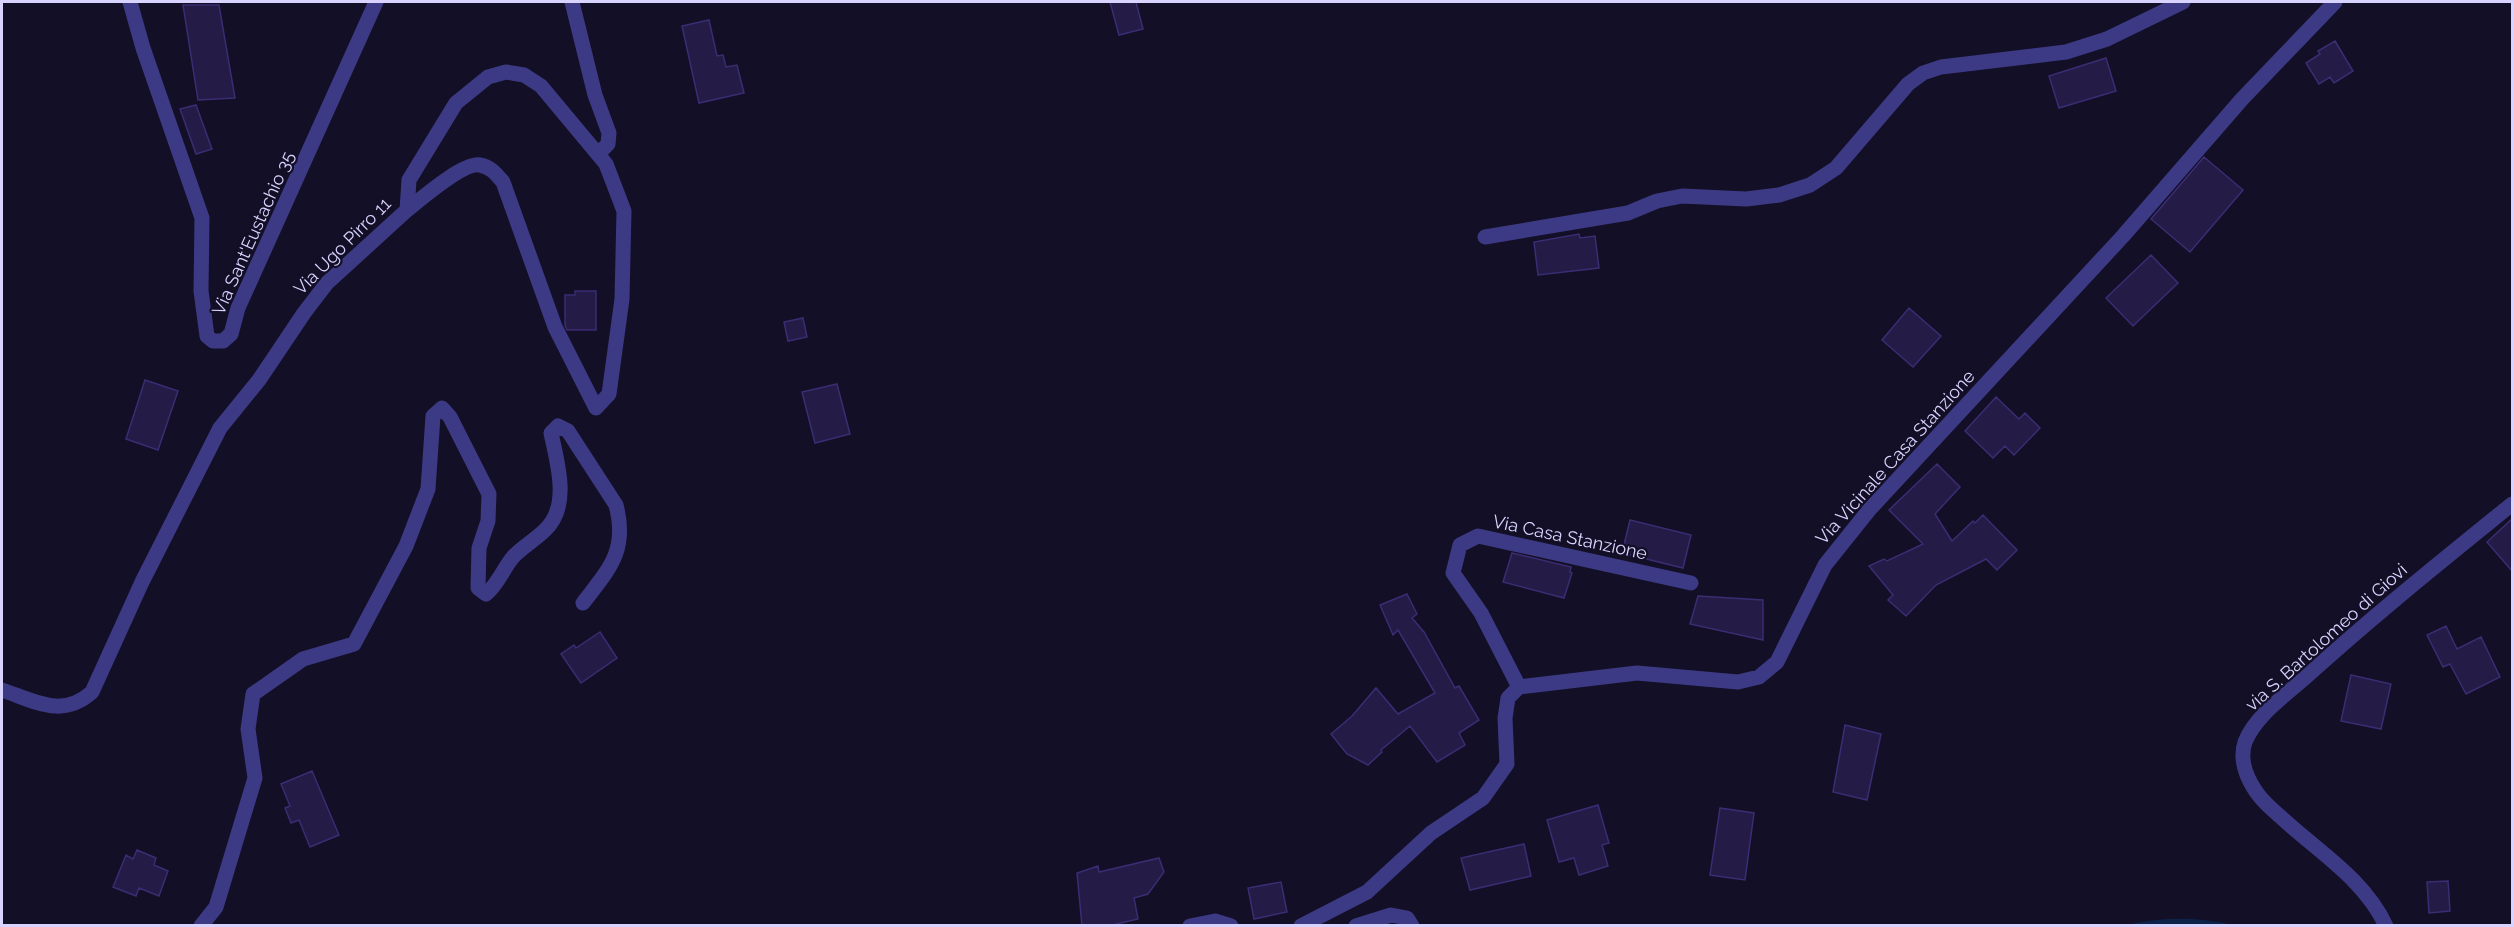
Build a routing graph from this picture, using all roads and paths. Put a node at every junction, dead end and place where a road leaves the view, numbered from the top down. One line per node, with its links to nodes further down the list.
1 (130, 2): 2 (street, Via Sant'Eustachio 35)
2 (376, 2)
3 (572, 2): 6 (street)
4 (2183, 2): 8 (street)
5 (2335, 2): 12 (street, Via Vicinale Casa Stanzione)
6 (599, 153): 7 (street, Via Ugo Pirro 11); 7 (street, Via Ugo Pirro 11)
7 (407, 210): 13 (street, Via Ugo Pirro 11)
8 (1485, 237)
9 (2512, 504): 20 (street, via S. Bartolomeo di Giovi)
10 (1691, 583): 12 (street, Via Casa Stanzione)
11 (583, 603): 15 (street)
12 (1519, 687): 18 (street)
13 (2, 690)
14 (1409, 922): 19 (street)
15 (201, 926)
16 (1190, 926): 17 (street)
17 (1232, 926)
18 (1300, 926)
19 (1356, 926)
20 (2386, 926)

